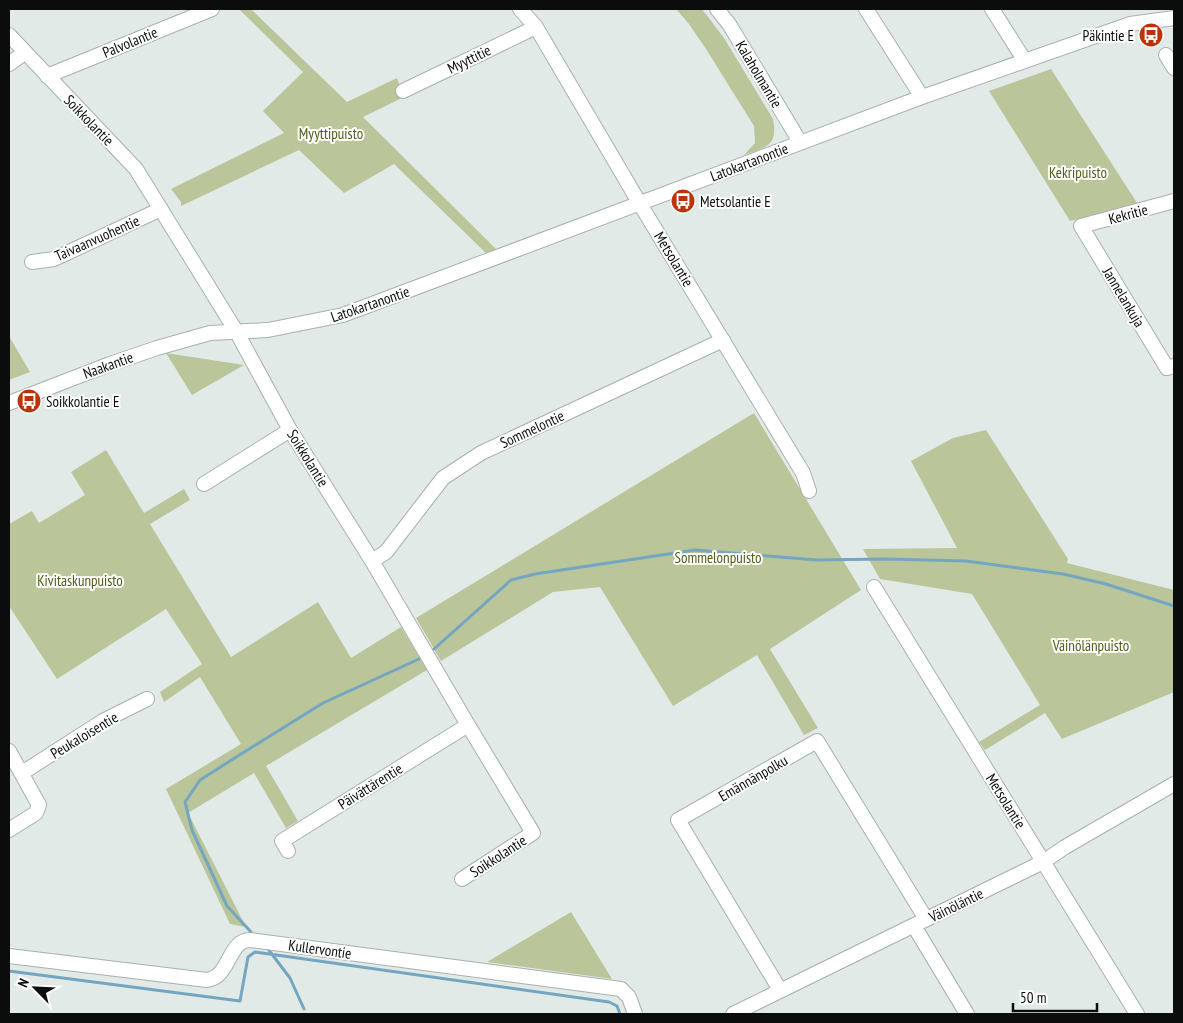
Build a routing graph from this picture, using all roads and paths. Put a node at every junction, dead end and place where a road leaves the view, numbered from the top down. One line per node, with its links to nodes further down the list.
1 (212, 9): 16 (street, Palvolantie)
2 (520, 9): 9 (street)
3 (717, 9): 19 (street, Kalaholmantie)
4 (866, 9): 18 (street)
5 (992, 9): 13 (street)
6 (1140, 9): 8 (street)
7 (1174, 18): 8 (street, Latokartanontie)
8 (1145, 22): 13 (street, Latokartanontie)
9 (536, 27): 17 (street, Myyttitie); 21 (street, Metsolantie)
10 (9, 35): 11 (street, Soikkolantie)
11 (24, 53): 14 (street); 16 (street, Soikkolantie)
12 (1166, 54): 15 (street)
13 (1025, 61): 18 (street, Latokartanontie)
14 (9, 64)
15 (1174, 68)
16 (47, 76): 22 (street, Soikkolantie)
17 (403, 91)
18 (922, 97): 19 (street, Latokartanontie)
19 (800, 142): 21 (street, Latokartanontie)
20 (1174, 201): 23 (street, Kekritie)
21 (640, 204): 25 (street, Latokartanontie); 27 (street, Metsolantie)
22 (161, 209): 24 (street, Taivaanvuohentie); 25 (street, Soikkolantie)
23 (1081, 226): 28 (street, Jannelankuja)
24 (32, 262)
25 (236, 331): 26 (street, Latokartanontie); 30 (street, Soikkolantie)
26 (210, 333): 29 (street, Naakantie)
27 (723, 340): 32 (street, Metsolantie); 33 (street, Sommelontie)
28 (1170, 367)
29 (9, 403)
30 (290, 430): 31 (street); 33 (street, Soikkolantie)
31 (204, 484)
32 (809, 491)
33 (372, 561): 36 (street, Soikkolantie)
34 (874, 587): 42 (street, Metsolantie)
35 (147, 699): 38 (street, Peukaloisentie)
36 (468, 725): 41 (street, Päivättärentie); 43 (street, Soikkolantie)
37 (9, 751): 38 (street)
38 (22, 773): 40 (street)
39 (1174, 784): 42 (street, Väinöläntie)
40 (9, 830)
41 (288, 851)
42 (1043, 862): 44 (street, Väinöläntie); 50 (street, Metsolantie)
43 (462, 879)
44 (920, 923): 46 (street, Väinöläntie); 46 (street, Emännänpolku); 49 (street)
45 (9, 956): 47 (street, Kullervontie)
46 (780, 990): 48 (street, Väinöläntie)
47 (634, 1014)
48 (733, 1014)
49 (966, 1014)
50 (1138, 1014)

